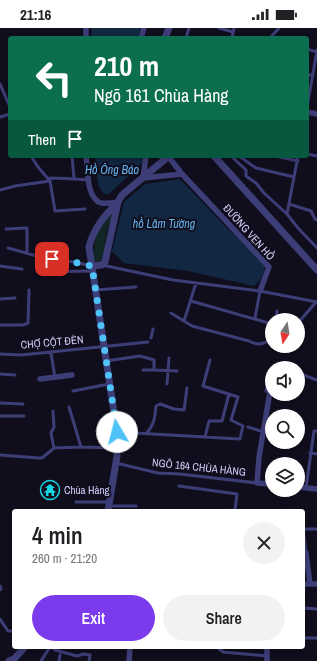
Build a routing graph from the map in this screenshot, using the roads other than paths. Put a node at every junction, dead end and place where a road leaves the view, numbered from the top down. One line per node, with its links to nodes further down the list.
1 (219, 28): 3 (lane)
2 (279, 28): 4 (lane)
3 (234, 30)
4 (272, 36)
5 (317, 51): 7 (lane)
6 (309, 75): 7 (lane)
7 (313, 76): 9 (lane)
8 (0, 84): 10 (lane)
9 (309, 97)
10 (8, 102)
11 (32, 158): 27 (lane)
12 (72, 158): 24 (lane)
13 (86, 158): 26 (street)
14 (146, 158): 25 (street)
15 (166, 158): 25 (street)
16 (170, 158): 22 (street)
17 (216, 158): 42 (street)
18 (242, 158): 23 (lane)
19 (284, 158): 21 (lane)
20 (235, 159): 32 (lane)
21 (298, 161): 23 (lane)
22 (182, 174): 25 (street); 48 (street, ĐƯỜNG VEN HỒ)
23 (294, 177): 30 (lane)
24 (74, 178): 26 (lane); 27 (lane)
25 (143, 178): 29 (street)
26 (88, 180): 29 (street)
27 (50, 181): 28 (lane); 31 (lane)
28 (0, 190)
29 (118, 202): 38 (street); 41 (street)
30 (289, 204): 32 (lane); 33 (lane)
31 (85, 209)
32 (287, 214): 36 (lane)
33 (317, 220)
34 (6, 229): 37 (lane)
35 (8, 248): 37 (lane)
36 (317, 248)
37 (27, 253): 41 (lane)
38 (102, 265): 41 (street); 44 (lane)
39 (0, 266): 40 (lane)
40 (22, 268)
41 (92, 268): 43 (lane); 47 (street)
42 (317, 270)
43 (39, 272)
44 (196, 283): 48 (lane); 51 (lane)
45 (136, 287): 47 (lane)
46 (29, 290): 58 (lane)
47 (95, 290): 63 (street)
48 (260, 290): 52 (lane); 55 (lane)
49 (0, 298): 50 (lane)
50 (15, 298)
51 (191, 301): 55 (lane); 56 (lane)
52 (317, 302): 54 (lane)
53 (171, 313): 56 (lane)
54 (305, 315)
55 (255, 318): 57 (lane)
56 (184, 321): 62 (lane)
57 (265, 322)
58 (0, 325)
59 (153, 329): 60 (lane)
60 (151, 338)
61 (148, 342): 63 (lane, CHỢ CỘT ĐÈN)
62 (265, 342)
63 (105, 346): 64 (lane, CHỢ CỘT ĐÈN); 68 (street)
64 (51, 353): 65 (lane, CHỢ CỘT ĐÈN); 77 (lane)
65 (0, 354)
66 (169, 358): 71 (lane)
67 (210, 360): 84 (lane)
68 (106, 361): 70 (lane); 80 (street)
69 (143, 370): 70 (lane)
70 (154, 370): 71 (lane)
71 (167, 370): 72 (lane); 81 (lane)
72 (177, 371)
73 (0, 374): 74 (lane)
74 (15, 375)
75 (72, 375): 77 (street)
76 (305, 376): 79 (lane)
77 (55, 378): 78 (street)
78 (40, 380)
79 (317, 380)
80 (110, 384): 83 (lane); 94 (street)
81 (166, 384)
82 (188, 388): 96 (lane)
83 (73, 391)
84 (229, 394): 97 (lane); 97 (lane)
85 (269, 401): 95 (street)
86 (0, 403): 87 (lane)
87 (23, 404)
88 (69, 407): 98 (lane)
89 (53, 411): 99 (lane)
90 (0, 416): 91 (lane)
91 (24, 416)
92 (248, 427): 95 (lane)
93 (317, 431): 101 (lane)
94 (117, 432): 96 (lane); 100 (street)
95 (264, 432): 105 (street)
96 (146, 434): 97 (lane)
97 (205, 437)
98 (81, 447): 99 (lane); 100 (lane)
99 (54, 448): 103 (lane)
100 (117, 448): 104 (street)
101 (310, 453): 102 (lane); 108 (lane)
102 (317, 454)
103 (0, 455)
104 (116, 463): 105 (lane, NGÕ 164 CHÙA HÀNG); 111 (street)
105 (257, 483): 106 (street)
106 (265, 484)
107 (179, 486): 113 (lane)
108 (306, 488): 109 (street)
109 (317, 489)
110 (76, 502): 111 (lane)
111 (109, 506): 112 (lane)
112 (136, 506)
113 (236, 509)
114 (305, 529): 115 (lane)
115 (317, 529)
116 (305, 544): 117 (lane)
117 (306, 553): 119 (street)
118 (305, 584): 119 (street)
119 (310, 584): 120 (street)
120 (317, 584)
121 (0, 586): 122 (lane)
122 (0, 590)
123 (305, 608): 124 (lane)
124 (317, 609)
125 (0, 619): 126 (lane)
126 (12, 631)
127 (305, 638): 128 (lane)
128 (317, 638)
129 (23, 649): 136 (street)
130 (50, 649): 137 (lane)
131 (54, 649): 139 (lane)
132 (130, 649): 140 (street)
133 (219, 649): 135 (lane)
134 (60, 654): 138 (lane)
135 (267, 658)
136 (13, 660)
137 (41, 661)
138 (59, 661)
139 (89, 661)
140 (129, 661)

